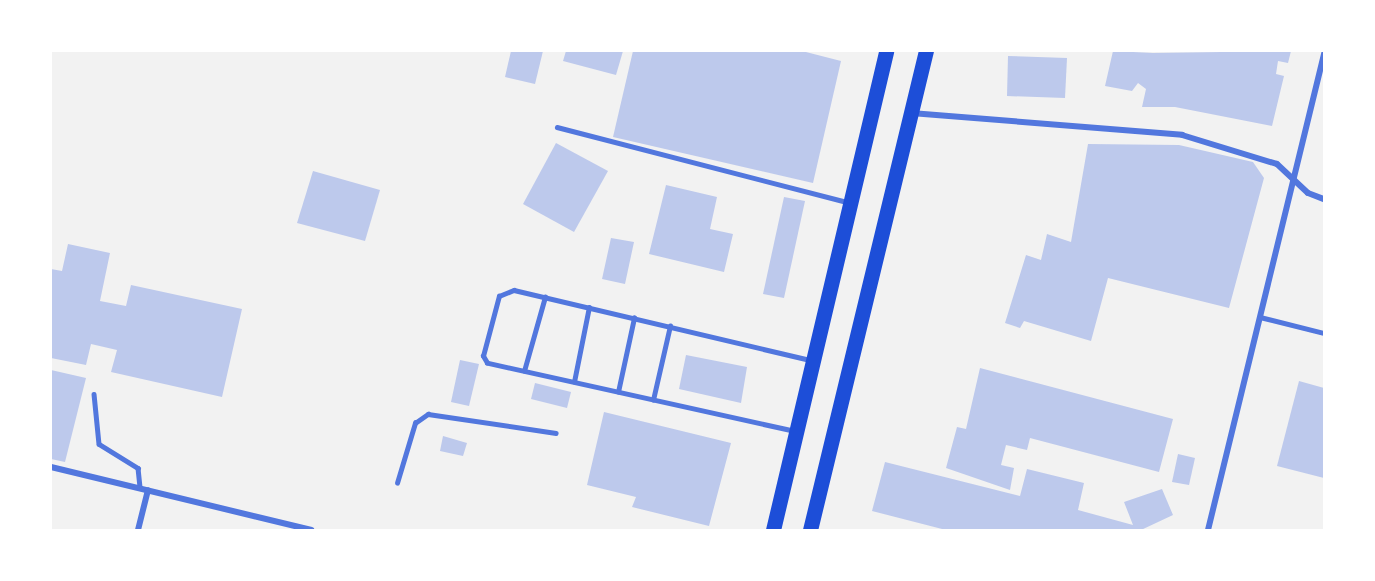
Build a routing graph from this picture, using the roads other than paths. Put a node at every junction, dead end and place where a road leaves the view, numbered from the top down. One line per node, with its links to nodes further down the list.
1 (886, 51): 8 (highway)
2 (926, 51): 4 (highway)
3 (1324, 53): 6 (street)
4 (911, 113): 6 (street); 30 (highway)
5 (557, 127): 8 (lane)
6 (1293, 179): 7 (street); 11 (street)
7 (1324, 199)
8 (850, 202): 15 (highway)
9 (545, 297): 10 (lane); 16 (lane); 16 (lane)
10 (589, 308): 12 (lane); 17 (lane)
11 (1260, 316): 14 (lane); 31 (street)
12 (634, 318): 13 (lane); 18 (lane)
13 (670, 326): 15 (lane); 20 (lane)
14 (1324, 333)
15 (813, 361): 21 (highway)
16 (524, 371): 17 (lane)
17 (574, 382): 18 (lane)
18 (618, 392): 20 (lane)
19 (94, 394): 25 (lane)
20 (653, 400): 21 (lane)
21 (796, 432): 29 (highway)
22 (555, 434): 24 (lane)
23 (51, 467): 25 (street)
24 (397, 483)
25 (140, 488): 26 (street)
26 (148, 490): 27 (street); 28 (street)
27 (138, 530)
28 (311, 530)
29 (773, 530)
30 (810, 530)
31 (1208, 530)

